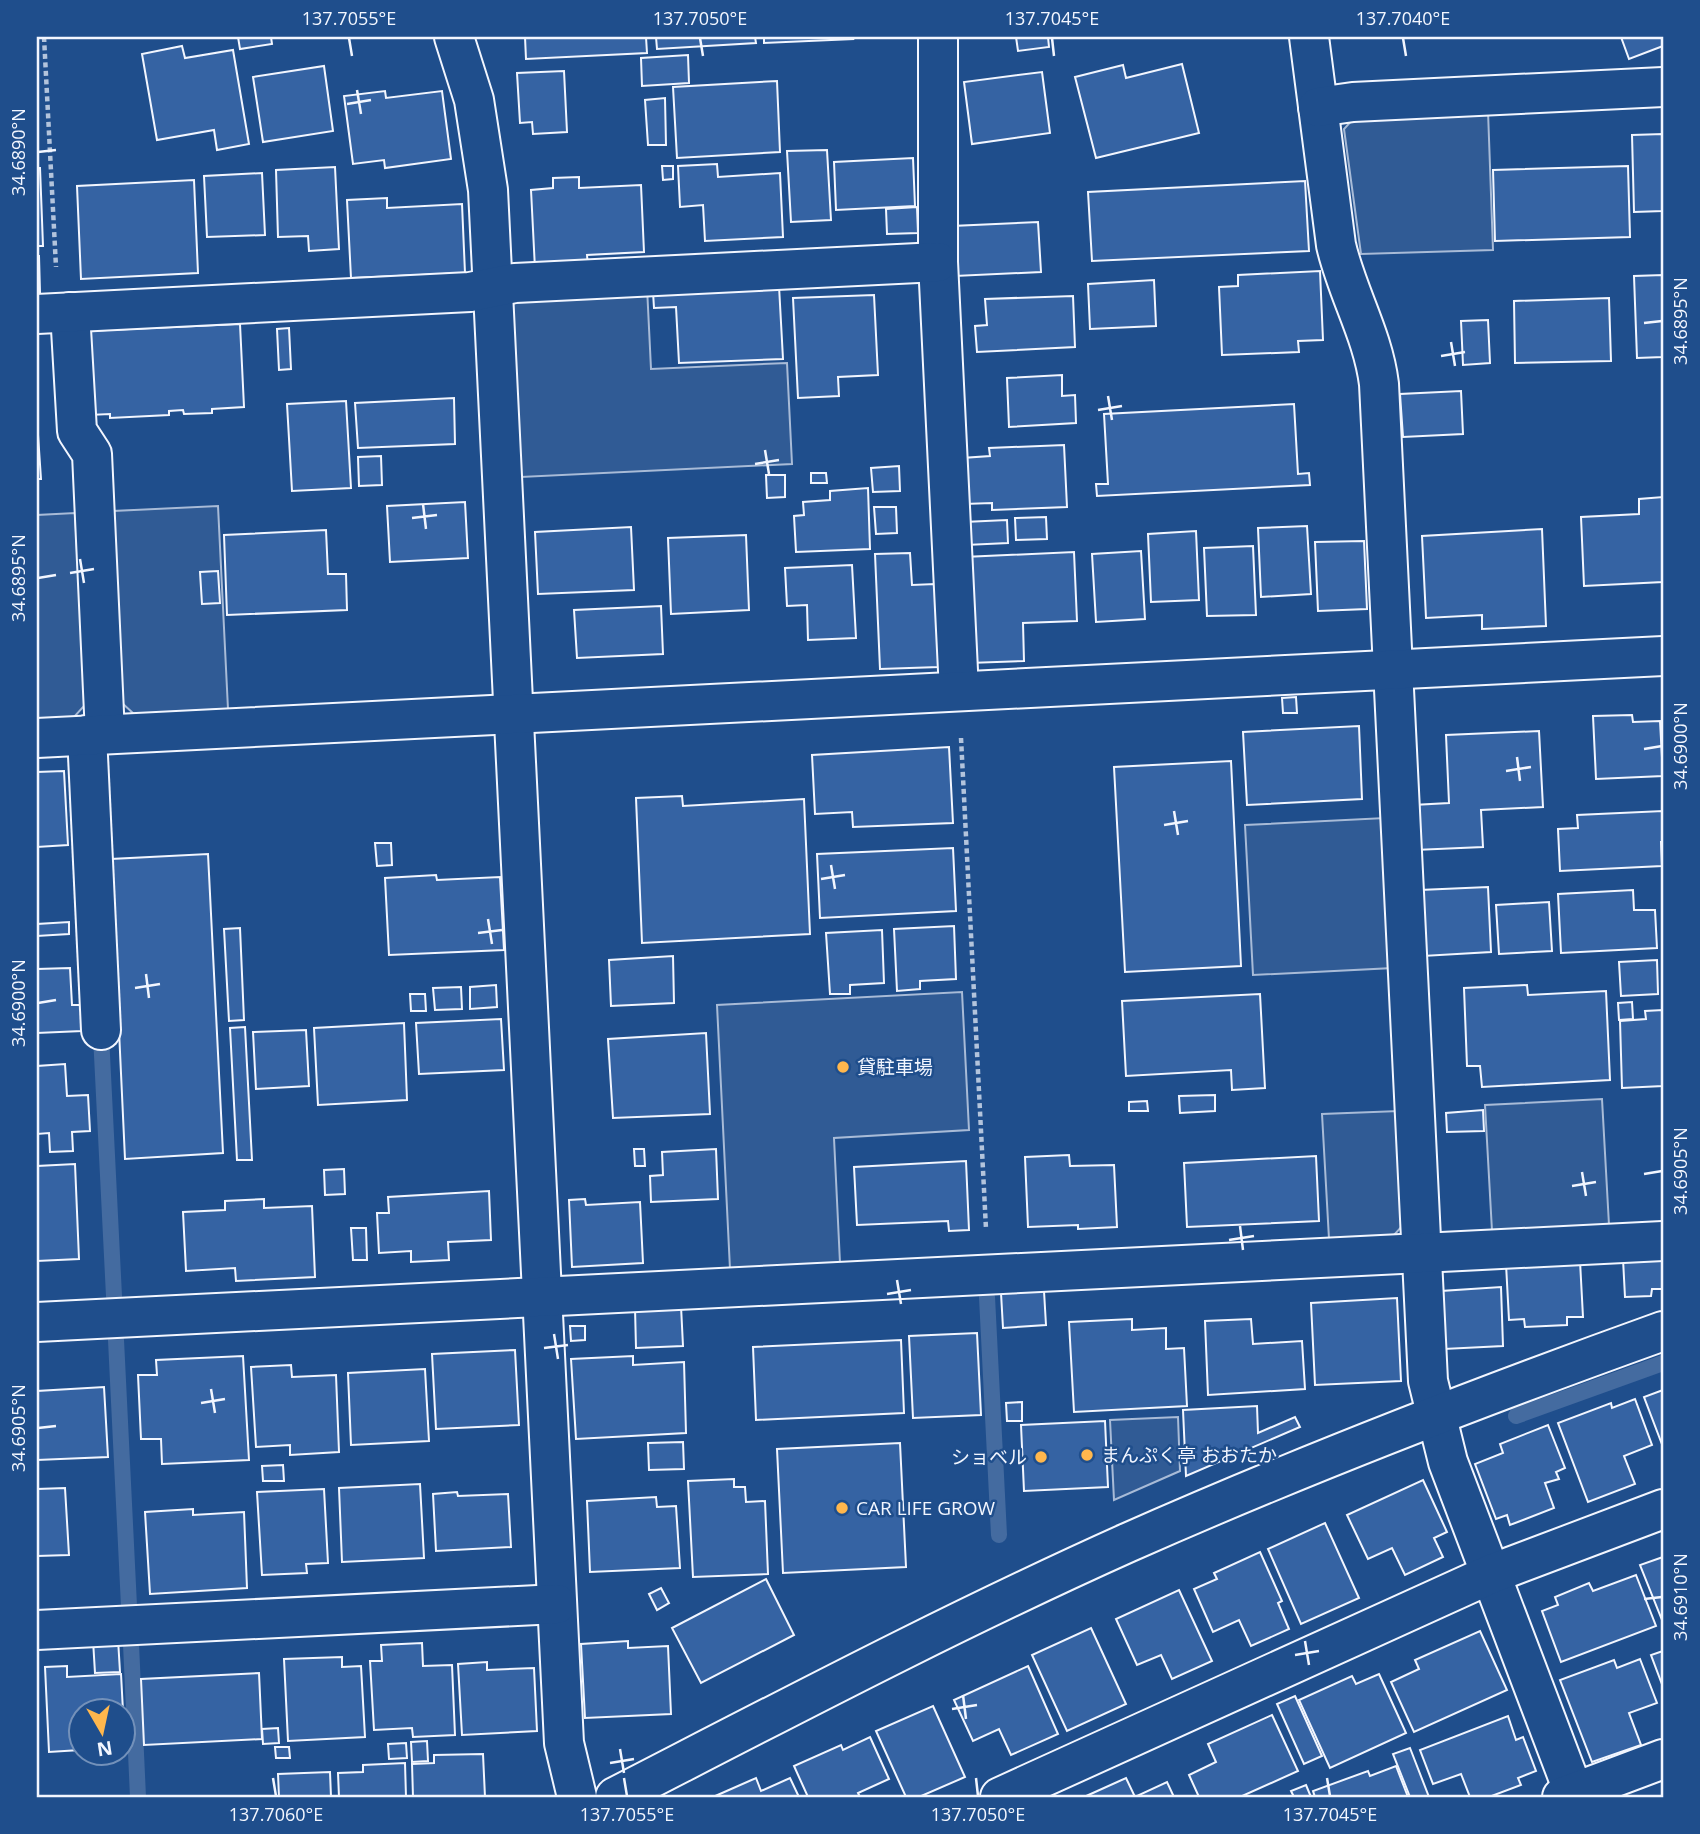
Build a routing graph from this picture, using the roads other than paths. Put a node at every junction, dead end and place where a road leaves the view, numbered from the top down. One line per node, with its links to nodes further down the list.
1 (454, 37): 7 (street)
2 (938, 37): 6 (street)
3 (1309, 37): 5 (street)
4 (1663, 88): 5 (street)
5 (1318, 107): 10 (street)
6 (938, 262): 7 (street); 11 (street)
7 (492, 287): 8 (street); 12 (street)
8 (55, 313): 13 (street)
9 (1663, 656): 10 (street)
10 (1393, 669): 11 (street); 17 (street)
11 (959, 691): 12 (street)
12 (513, 713): 13 (street); 18 (street)
13 (96, 735): 14 (street); 15 (street)
14 (37, 738)
15 (101, 1030)
16 (1663, 1241): 17 (street)
17 (1422, 1253): 18 (street); 21 (street)
18 (542, 1297): 19 (street); 24 (street)
19 (37, 1322)
20 (1663, 1331): 21 (street)
21 (1436, 1415): 23 (street); 29 (street)
22 (1663, 1509): 23 (street)
23 (1491, 1574): 27 (street); 30 (street)
24 (557, 1604): 25 (street); 28 (street)
25 (37, 1630)
26 (1663, 1759): 27 (street)
27 (1568, 1795)
28 (577, 1797)
29 (615, 1797)
30 (1000, 1797)

